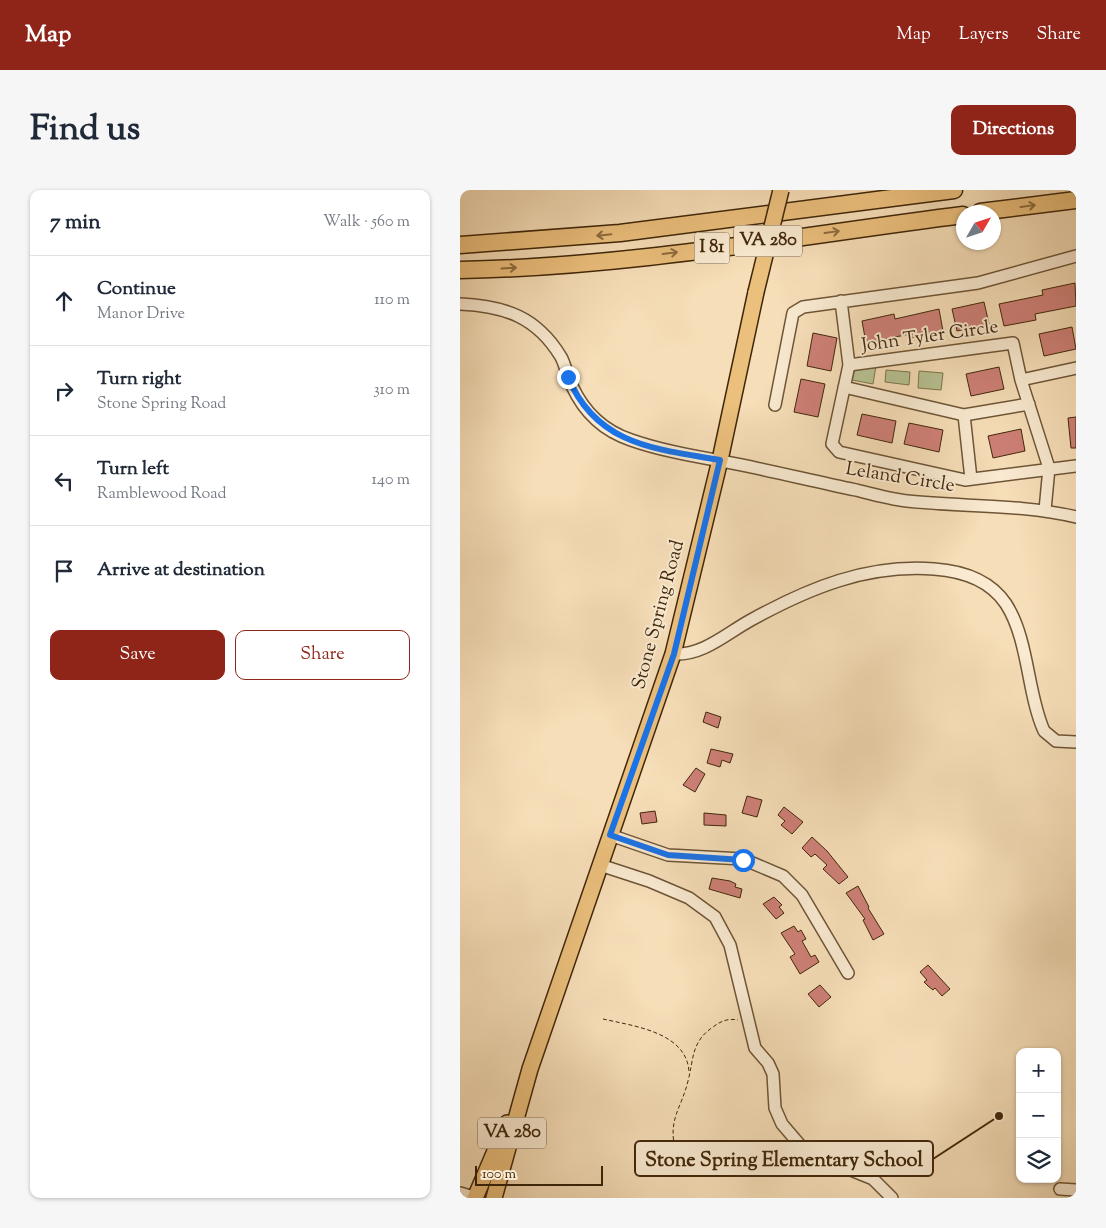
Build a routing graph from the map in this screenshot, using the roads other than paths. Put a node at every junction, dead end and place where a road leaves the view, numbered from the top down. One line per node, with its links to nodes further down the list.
1 (781, 190): 18 (main road, Stone Spring Road / VA 280, bridge)
2 (954, 190): 6 (highway, I 81, one-way to 6)
3 (1076, 200): 4 (highway, one-way to 3)
4 (1001, 209)
5 (956, 216): 8 (highway, I 81, one-way to 5)
6 (460, 245)
7 (1076, 256): 9 (street)
8 (460, 270)
9 (841, 301): 11 (street); 16 (street)
10 (460, 304): 18 (street, Leland Circle)
11 (849, 365): 13 (street, John Tyler Circle); 14 (street, John Tyler Circle)
12 (1076, 368): 13 (street)
13 (1021, 380): 15 (street, John Tyler Circle)
14 (844, 387): 17 (street); 21 (street, John Tyler Circle)
15 (1029, 404): 17 (street); 20 (street, John Tyler Circle)
16 (775, 405)
17 (964, 415): 21 (street)
18 (720, 460): 22 (street, Leland Circle); 24 (main road, Stone Spring Road / VA 280)
19 (1076, 466): 20 (street)
20 (1049, 468): 21 (street, John Tyler Circle); 22 (street, John Tyler Circle)
21 (971, 479)
22 (1045, 510): 23 (street, Leland Circle)
23 (1076, 517)
24 (674, 654): 25 (street); 26 (main road, Stone Spring Road / VA 280)
25 (1076, 742)
26 (610, 835): 27 (main road, Stone Spring Road / VA 280); 28 (street)
27 (600, 865): 29 (main road, Stone Spring Road / VA 280); 35 (street)
28 (848, 973)
29 (530, 1069): 33 (main road, Stone Spring Road / VA 280); 34 (main road, Stone Spring Road / VA 280)
30 (1060, 1189): 31 (street)
31 (1076, 1190)
32 (460, 1193): 33 (street)
33 (475, 1198)
34 (494, 1198)
35 (892, 1198)

